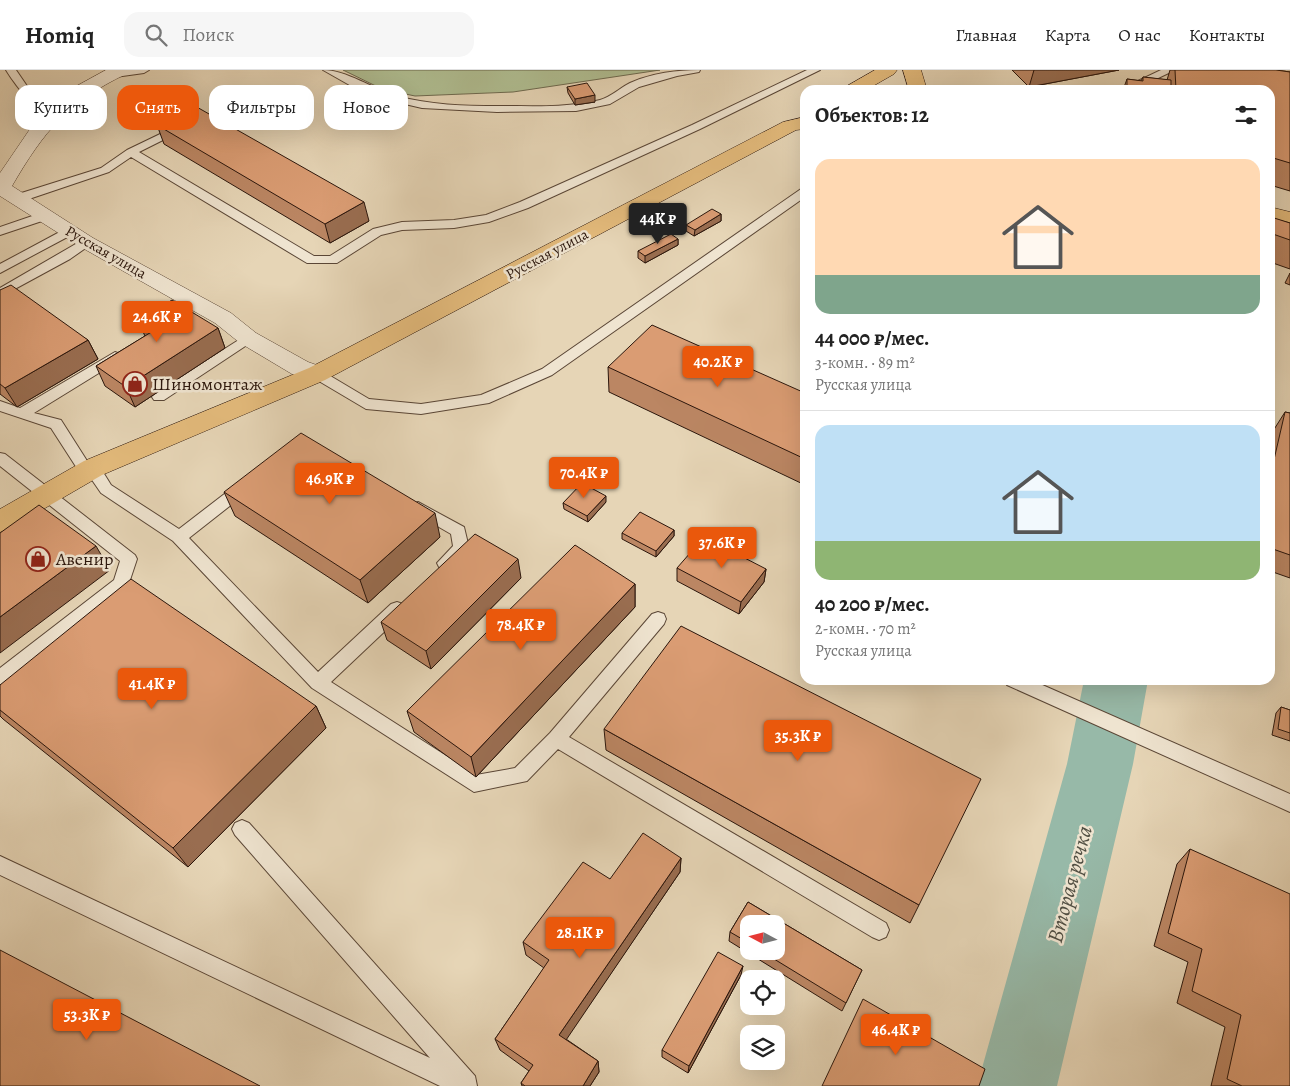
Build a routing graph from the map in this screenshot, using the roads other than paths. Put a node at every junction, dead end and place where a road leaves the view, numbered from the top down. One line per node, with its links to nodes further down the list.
1 (11, 70): 10 (lane)
2 (144, 70): 9 (lane)
3 (328, 70): 4 (lane)
4 (695, 70)
5 (815, 70): 18 (lane)
6 (888, 70): 12 (main road)
7 (912, 70): 13 (main road)
8 (1170, 70): 14 (lane)
9 (114, 72): 11 (street)
10 (21, 85)
11 (91, 85)
12 (862, 85)
13 (916, 85)
14 (1136, 85)
15 (800, 122): 30 (main road, Русская улица)
16 (38, 130): 19 (street)
17 (177, 130): 18 (lane)
18 (131, 152): 19 (lane)
19 (7, 191): 22 (street, Русская улица)
20 (800, 195): 30 (lane)
21 (1275, 214): 23 (main road)
22 (44, 216): 24 (lane); 25 (street, Русская улица)
23 (1290, 219)
24 (0, 231)
25 (77, 236): 26 (lane); 27 (lane); 28 (street, Русская улица)
26 (0, 269)
27 (0, 293)
28 (248, 338): 30 (street, Русская улица); 31 (lane)
29 (127, 350): 33 (lane)
30 (317, 374): 35 (main road, Русская улица)
31 (159, 397)
32 (0, 406): 33 (lane)
33 (21, 414): 35 (lane)
34 (0, 458): 37 (lane)
35 (90, 470): 37 (main road, Русская улица); 40 (lane)
36 (254, 478): 40 (lane)
37 (46, 494): 39 (main road, Русская улица); 44 (lane)
38 (408, 502): 41 (lane)
39 (0, 522)
40 (179, 537): 45 (lane)
41 (434, 573)
42 (408, 598): 45 (lane)
43 (658, 618): 47 (lane)
44 (0, 678)
45 (318, 683): 47 (lane)
46 (1025, 685): 48 (lane)
47 (556, 739): 51 (lane)
48 (1290, 803)
49 (242, 829): 53 (lane)
50 (0, 865): 52 (lane)
51 (879, 930)
52 (464, 1086)
53 (468, 1086)

